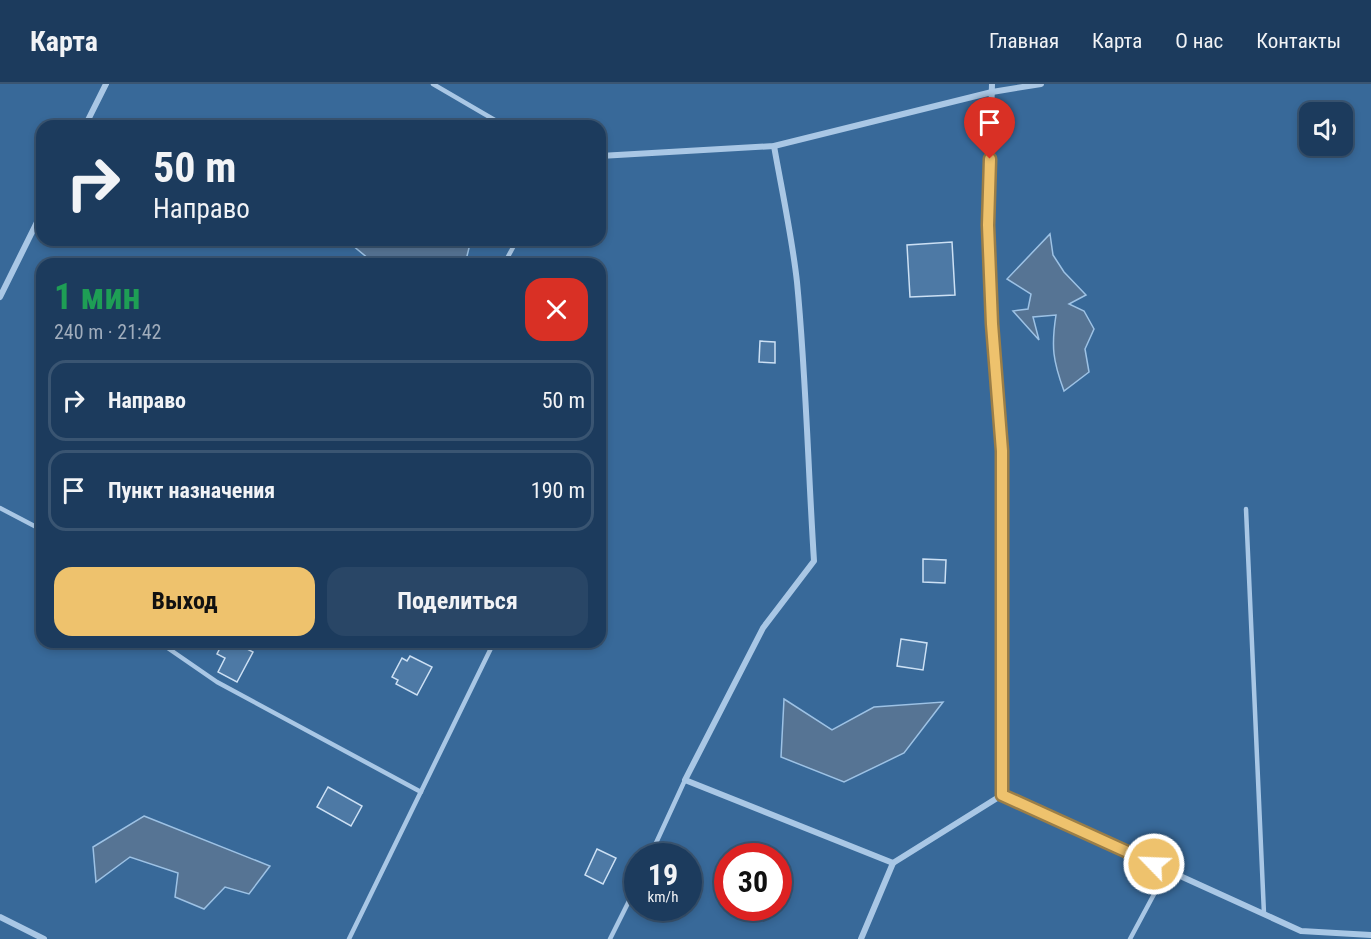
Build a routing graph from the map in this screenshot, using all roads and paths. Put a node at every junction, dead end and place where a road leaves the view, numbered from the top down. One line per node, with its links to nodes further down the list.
1 (106, 84): 6 (street)
2 (433, 84): 7 (lane)
3 (992, 84): 5 (street)
4 (1041, 84): 5 (street)
5 (992, 92): 8 (street); 19 (street)
6 (88, 120)
7 (495, 120)
8 (774, 146): 9 (street); 17 (street)
9 (606, 156)
10 (36, 224): 11 (street)
11 (0, 297)
12 (0, 508): 14 (lane)
13 (1246, 509): 24 (lane)
14 (36, 527)
15 (168, 648): 18 (lane)
16 (491, 648): 18 (lane)
17 (685, 780): 20 (lane); 21 (street)
18 (421, 792): 28 (lane)
19 (1002, 795): 21 (street); 22 (street)
20 (656, 843)
21 (893, 863): 30 (street)
22 (1167, 870): 24 (street); 31 (lane)
23 (624, 911): 29 (lane)
24 (1264, 914): 26 (street)
25 (0, 917): 27 (street)
26 (1371, 935)
27 (44, 939)
28 (349, 939)
29 (610, 939)
30 (861, 939)
31 (1130, 939)

